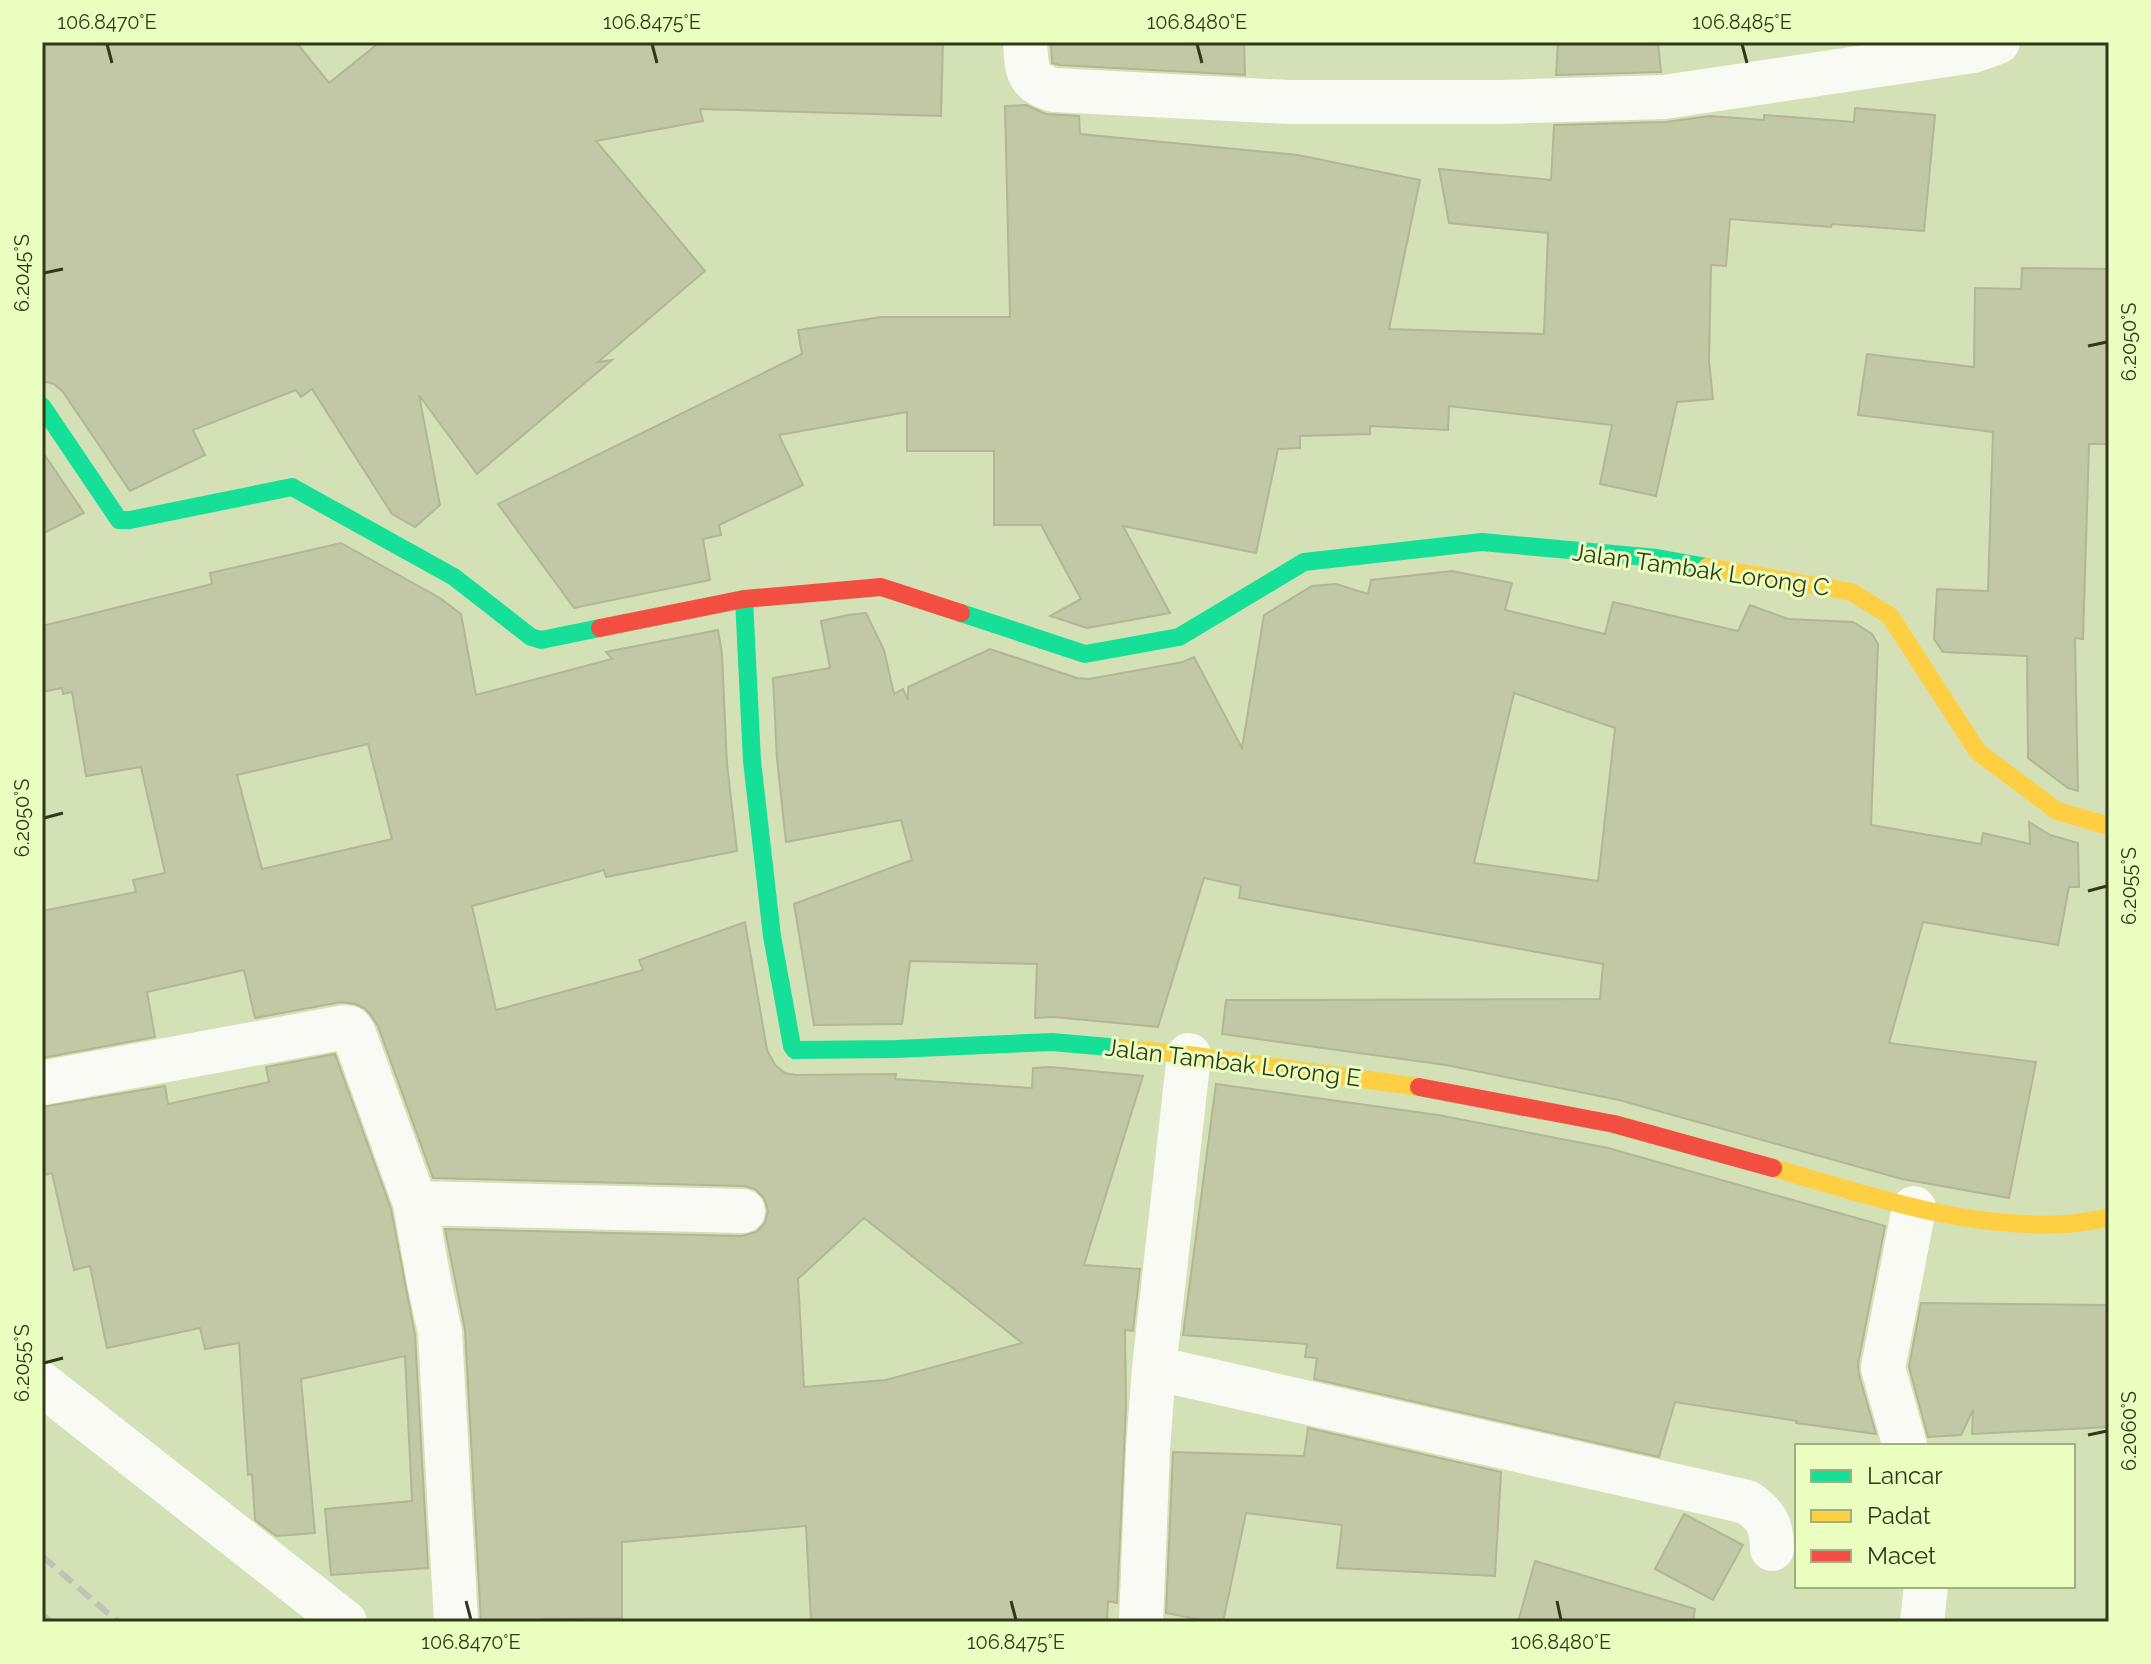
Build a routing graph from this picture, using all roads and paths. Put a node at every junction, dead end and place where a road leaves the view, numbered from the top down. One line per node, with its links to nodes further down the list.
1 (1025, 42): 2 (street)
2 (1998, 42)
3 (42, 406): 4 (street, Jalan Tambak Lorong C)
4 (744, 599): 5 (street, Jalan Tambak Lorong C); 6 (street, Jalan Tambak Lorong E)
5 (2109, 826)
6 (1189, 1055): 9 (street, Jalan Tambak Lorong E); 12 (street)
7 (42, 1083): 8 (street)
8 (415, 1203): 10 (street); 18 (street)
9 (1914, 1208): 11 (street, Jalan Tambak Lorong E); 14 (street)
10 (743, 1211)
11 (2109, 1218)
12 (1154, 1368): 15 (street); 19 (street)
13 (42, 1384): 17 (street)
14 (1904, 1444)
15 (1772, 1549)
16 (1926, 1588): 20 (street)
17 (345, 1622)
18 (456, 1622)
19 (1141, 1622)
20 (1922, 1622)

